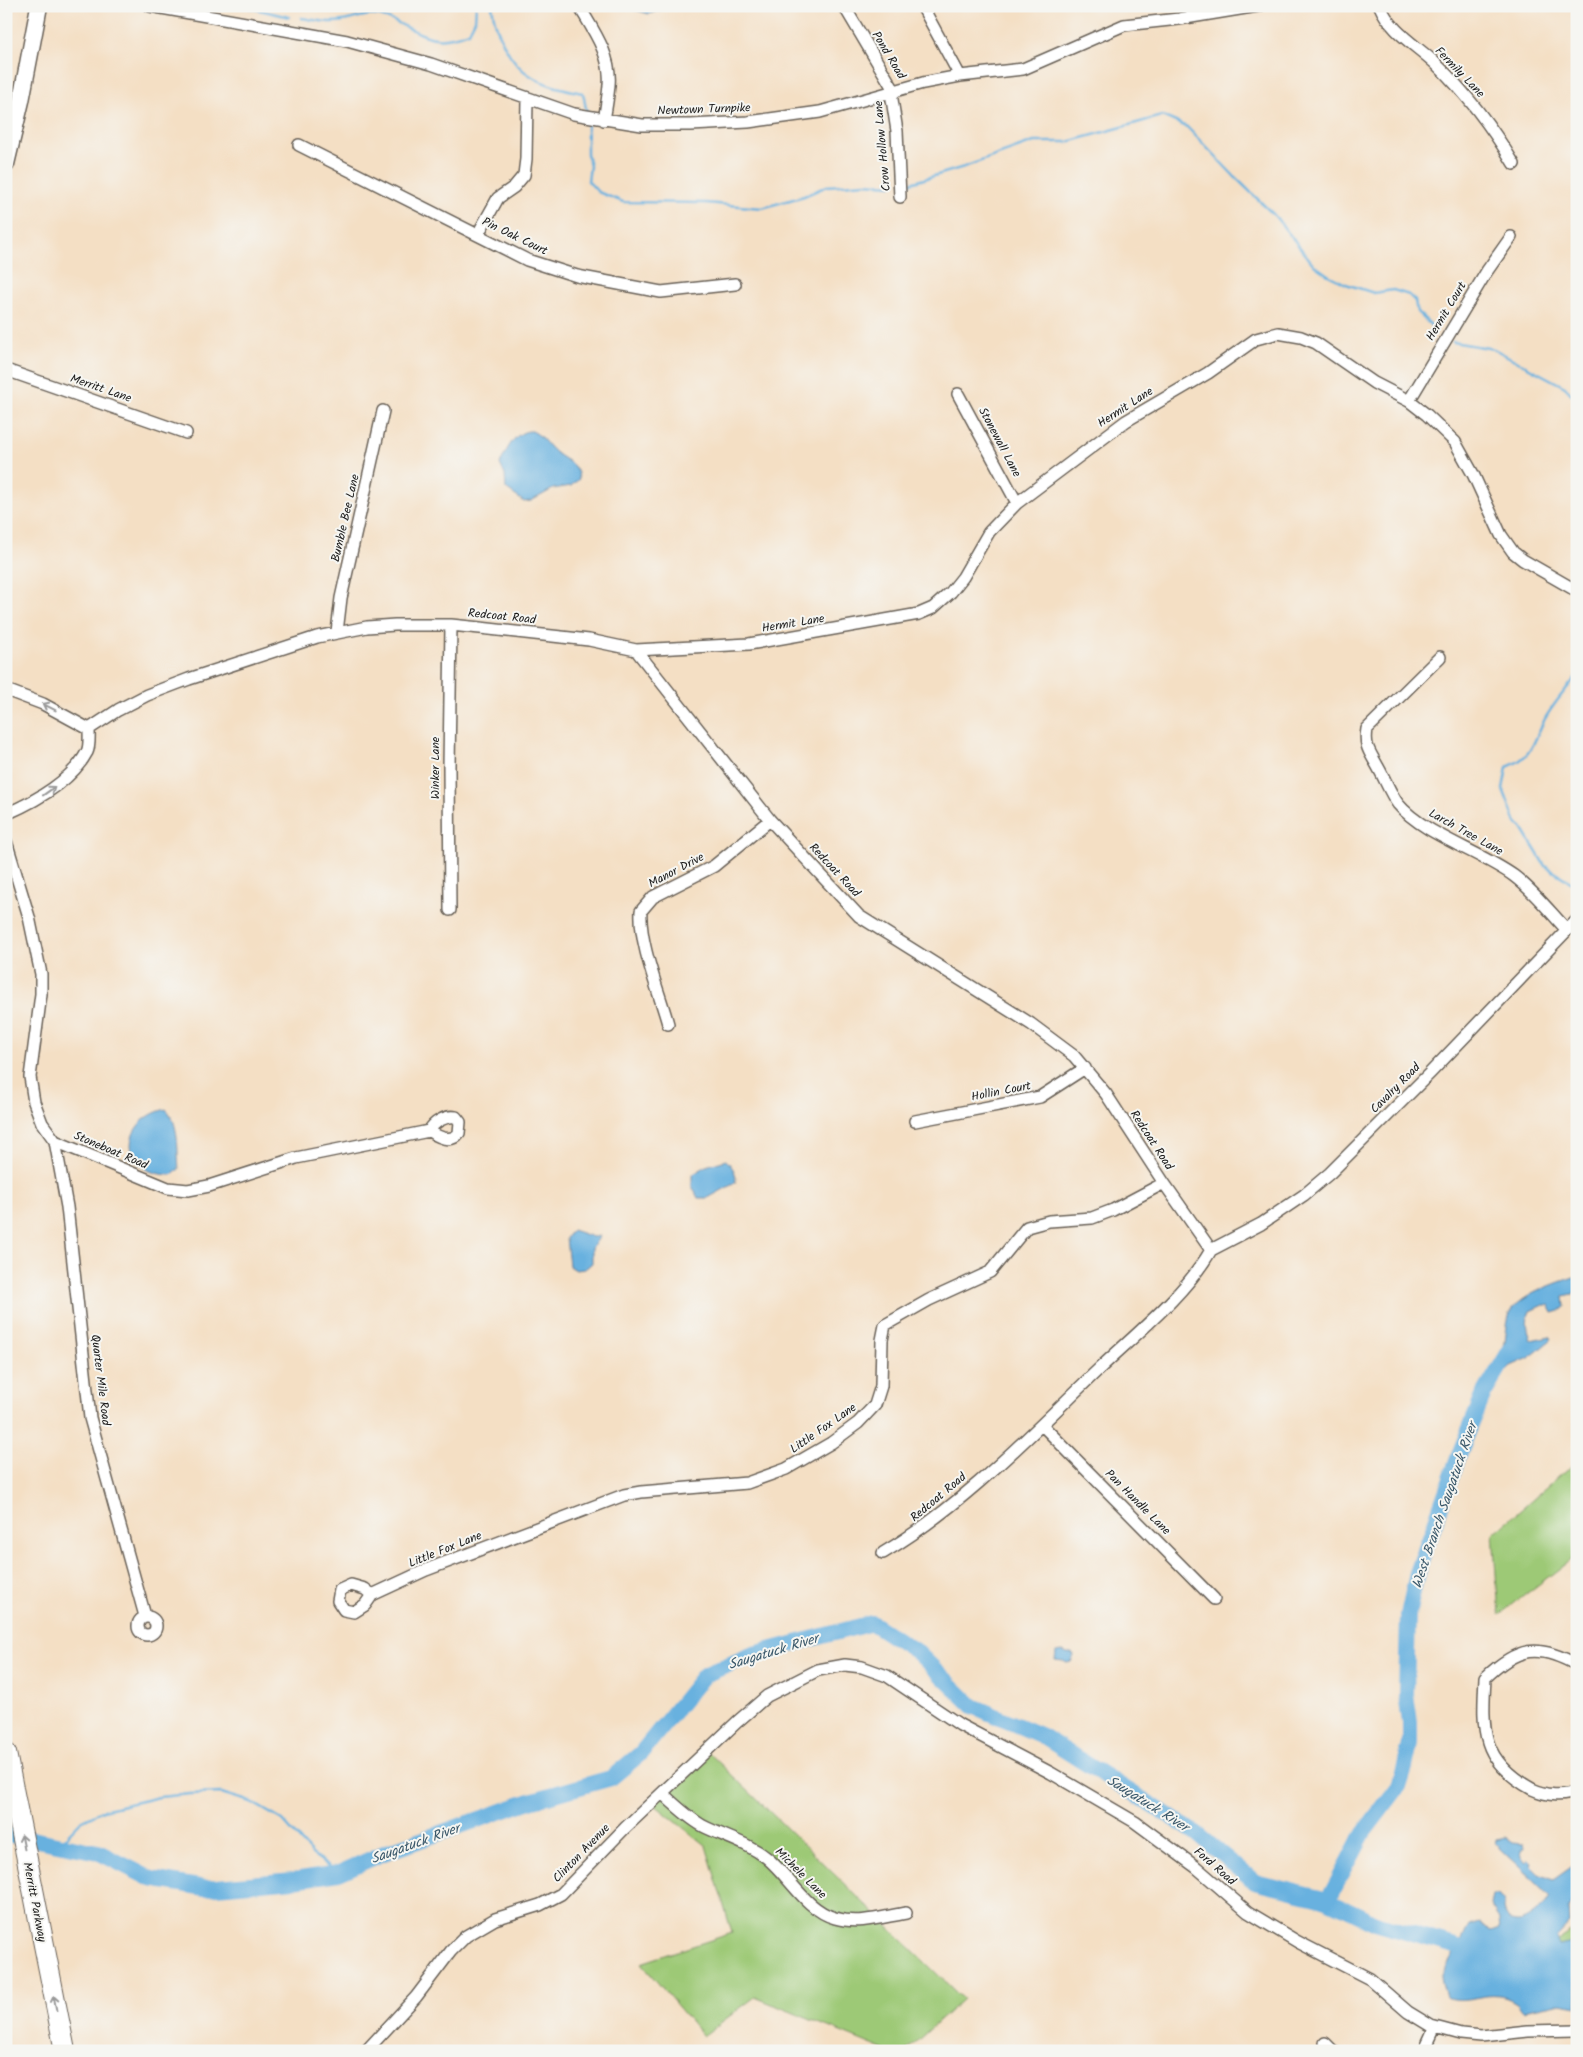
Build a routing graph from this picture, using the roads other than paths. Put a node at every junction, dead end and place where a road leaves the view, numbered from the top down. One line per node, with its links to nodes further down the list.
1 (39, 6): 14 (main road)
2 (150, 6): 11 (street, Newtown Turnpike)
3 (579, 6): 12 (street)
4 (844, 6): 10 (street, Pond Road)
5 (922, 6): 9 (street)
6 (1258, 6): 8 (street, Newtown Turnpike)
7 (1380, 6): 15 (street, Fermily Lane)
8 (1240, 8): 9 (street, Newtown Turnpike)
9 (960, 76): 10 (street, Newtown Turnpike)
10 (893, 92): 12 (street, Newtown Turnpike); 16 (street, Crow Hollow Lane)
11 (527, 98): 12 (street, Newtown Turnpike); 17 (street)
12 (604, 120)
13 (299, 145): 17 (street, Pin Oak Court)
14 (6, 164)
15 (1514, 164)
16 (900, 197)
17 (478, 234): 19 (street, Pin Oak Court)
18 (1511, 237): 22 (street, Hermit Court)
19 (735, 284)
20 (6, 370): 24 (street, Merritt Lane)
21 (958, 394): 25 (street, Stonewall Lane)
22 (1409, 401): 25 (street, Hermit Lane); 26 (street, Hermit Lane)
23 (383, 411): 28 (street, Bumble Bee Lane)
24 (186, 432)
25 (1017, 503): 29 (street, Hermit Lane)
26 (1577, 591)
27 (451, 625): 28 (street, Redcoat Road); 29 (street, Redcoat Road); 36 (street, Winker Lane)
28 (337, 632): 32 (street, Redcoat Road)
29 (636, 650): 34 (street, Redcoat Road)
30 (1440, 657): 38 (street, Larch Tree Lane)
31 (6, 690): 32 (street, one-way to 31)
32 (89, 729): 33 (street, one-way to 32)
33 (6, 814)
34 (770, 820): 39 (street, Manor Drive); 40 (street, Redcoat Road)
35 (6, 841): 43 (street, Stoneboat Road)
36 (450, 910)
37 (1577, 920): 38 (street, Cavalry Road)
38 (1567, 930): 45 (street, Cavalry Road)
39 (668, 1024)
40 (1085, 1068): 41 (street, Hollin Court); 44 (street, Redcoat Road)
41 (915, 1121)
42 (429, 1131): 43 (street, Stoneboat Road)
43 (55, 1141): 50 (street, Quarter Mile Road)
44 (1164, 1183): 45 (street, Redcoat Road); 48 (street, Little Fox Lane)
45 (1211, 1250): 46 (street, Redcoat Road)
46 (1042, 1425): 47 (street, Redcoat Road); 49 (street, Pan Handle Lane)
47 (884, 1553)
48 (372, 1595)
49 (1214, 1599)
50 (144, 1616)
51 (1577, 1665): 54 (street)
52 (818, 1670): 55 (street, Clinton Avenue); 59 (street, Ford Road)
53 (6, 1753): 57 (highway, Merritt Parkway, one-way to 53)
54 (1577, 1790)
55 (662, 1793): 58 (street, Michele Lane); 61 (street, Clinton Avenue)
56 (6, 1827): 57 (highway, Merritt Parkway)
57 (26, 1891): 62 (highway, Merritt Parkway); 63 (highway, Merritt Parkway, one-way to 57)
58 (906, 1913)
59 (1435, 2027): 60 (street, Ford Road); 64 (street)
60 (1577, 2030)
61 (367, 2050)
62 (50, 2051)
63 (64, 2051)
64 (1424, 2051)

